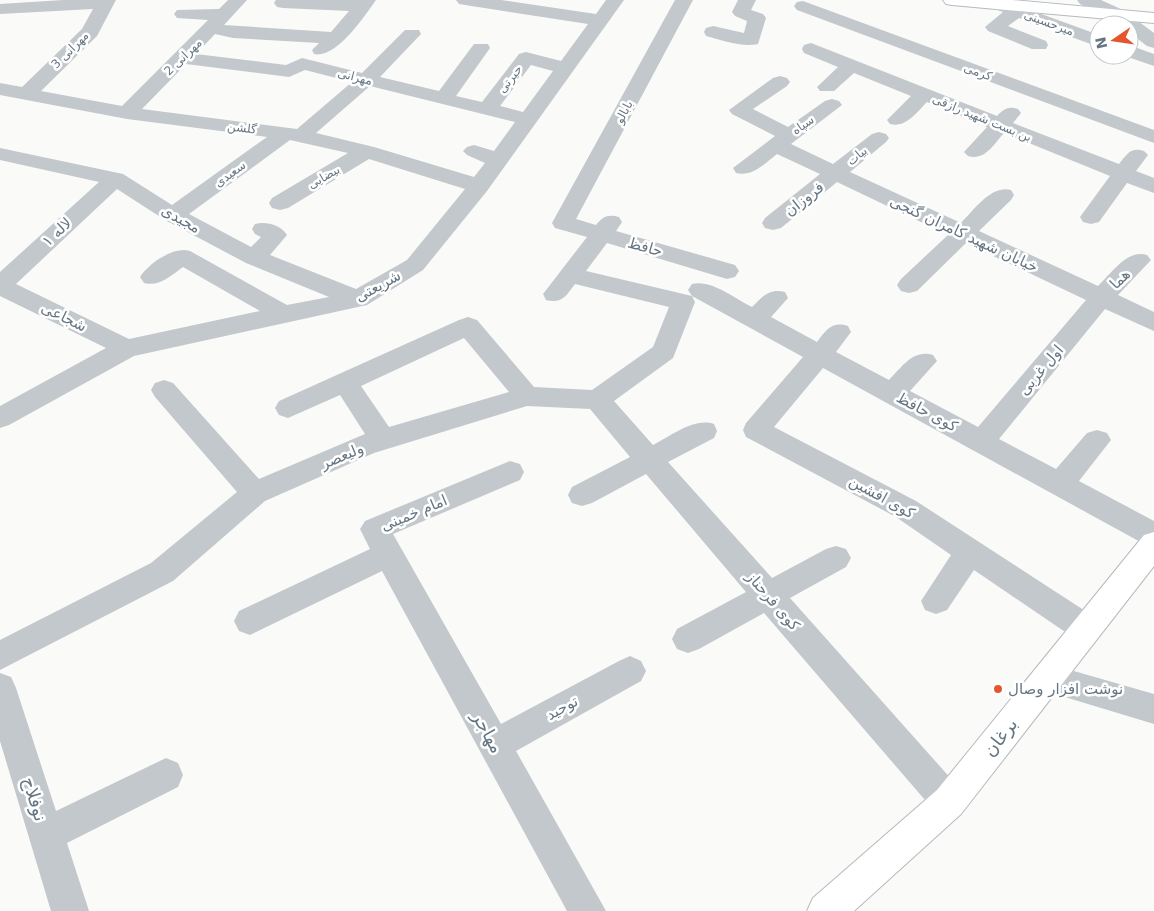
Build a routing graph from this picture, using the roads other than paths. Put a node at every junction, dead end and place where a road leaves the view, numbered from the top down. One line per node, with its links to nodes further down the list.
1 (238, 0): 19 (street, مهرانی 2)
2 (465, 0): 18 (street)
3 (614, 0): 18 (street, شریعتی)
4 (684, 0): 65 (street, بابالو)
5 (747, 0): 20 (street)
6 (952, 0): 9 (main road)
7 (1086, 0): 16 (street)
8 (106, 2): 14 (street); 37 (street, مهرانی 3)
9 (993, 2): 13 (street, میرحسینی)
10 (283, 3): 11 (street)
11 (365, 3): 23 (street)
12 (803, 6): 46 (street, کرمی)
13 (1028, 6): 16 (main road); 22 (street, میرحسینی); 25 (street)
14 (0, 8)
15 (183, 14): 19 (street)
16 (1117, 14): 17 (main road); 24 (street)
17 (1154, 18)
18 (600, 20): 33 (street, شریعتی)
19 (219, 22): 23 (street); 29 (street, مهرانی 2)
20 (713, 32)
21 (412, 34): 34 (street, سعیدی)
22 (1089, 36)
23 (336, 38): 31 (street)
24 (1154, 42)
25 (1040, 45)
26 (481, 48): 39 (street)
27 (811, 49): 32 (street, بن بست شهید رازقی)
28 (1139, 55): 30 (street)
29 (180, 58): 31 (street, مهرانی); 40 (street, مهرانی 2)
30 (1154, 60)
31 (302, 64): 34 (street, مهرانی)
32 (851, 65): 38 (street, بن بست شهید رازقی); 48 (street, سپاه)
33 (565, 68): 41 (street, حیرتی); 44 (street, شریعتی)
34 (366, 80): 39 (street, مهرانی); 45 (street, سعیدی)
35 (780, 82): 48 (street, خیابان شهید کامران گنجی)
36 (0, 90): 37 (street, گلشن)
37 (26, 94): 40 (street, گلشن)
38 (924, 94): 42 (street, بن بست شهید رازقی); 43 (street)
39 (444, 99): 41 (street, مهرانی)
40 (127, 113): 45 (street, گلشن)
41 (488, 118): 44 (street, مهرانی)
42 (1007, 118): 51 (street); 56 (street, بن بست شهید رازقی)
43 (897, 120)
44 (522, 127): 54 (street, شریعتی)
45 (293, 135): 49 (street, گلشن); 63 (street, سعیدی)
46 (1154, 137)
47 (879, 138): 57 (street, بیات)
48 (782, 140): 55 (street, سپاه); 57 (street, خیابان شهید کامران گنجی)
49 (367, 151): 59 (street, گلشن); 62 (street, بیضایی)
50 (474, 151): 54 (street)
51 (975, 152)
52 (0, 154): 58 (street, مجیدی)
53 (1137, 155): 56 (street)
54 (498, 160): 59 (street, شریعتی)
55 (744, 168)
56 (1122, 173): 60 (street, بن بست شهید رازقی); 64 (street)
57 (835, 174): 66 (street, فروزان); 69 (street, خیابان شهید کامران گنجی)
58 (115, 179): 63 (street, مجیدی); 74 (street, لاله ۱)
59 (479, 186): 80 (street, شریعتی)
60 (1154, 186)
61 (1003, 195): 69 (street)
62 (280, 203)
63 (173, 215): 70 (street, مجیدی)
64 (1092, 217)
65 (563, 223): 67 (street, حافظ)
66 (773, 223)
67 (606, 228): 72 (street); 77 (street, حافظ)
68 (263, 229): 70 (street)
69 (963, 233): 75 (street); 79 (street, خیابان شهید کامران گنجی)
70 (254, 258): 80 (street, مجیدی)
71 (1139, 260): 79 (street, هما)
72 (570, 275): 76 (street); 77 (street, کوی حافظ)
73 (152, 277): 81 (street)
74 (0, 285): 85 (street, شجاعی)
75 (909, 285)
76 (556, 294)
77 (692, 296): 82 (street, کوی حافظ); 92 (street)
78 (776, 298): 82 (street)
79 (1100, 298): 83 (street, خیابان شهید کامران گنجی); 98 (street, اول غربی)
80 (358, 299): 81 (street, شریعتی)
81 (285, 316): 85 (street, شریعتی)
82 (754, 320): 86 (street, کوی حافظ)
83 (1154, 322)
84 (840, 332): 86 (street)
85 (127, 348): 93 (street, شریعتی)
86 (819, 354): 90 (street, کوی حافظ); 106 (street, کوی افشین)
87 (924, 361): 90 (street)
88 (345, 382): 91 (street); 94 (street); 96 (street)
89 (164, 390): 102 (street)
90 (892, 394): 98 (street, کوی حافظ)
91 (527, 396): 92 (street, ولیعصر); 96 (street, ولیعصر)
92 (597, 400): 99 (street, کوی فرحناز)
93 (4, 408)
94 (288, 408)
95 (704, 431): 99 (street)
96 (382, 440): 102 (street, ولیعصر)
97 (1097, 440): 101 (street)
98 (980, 442): 101 (street, کوی حافظ)
99 (649, 459): 103 (street); 109 (street, کوی فرحناز)
100 (510, 472): 107 (street, امام خمینی)
101 (1060, 484): 104 (street, کوی حافظ)
102 (255, 493): 114 (street, ولیعصر)
103 (582, 495)
104 (1154, 535)
105 (1154, 544): 112 (main road, برغان)
106 (970, 551): 110 (street); 112 (street, کوی افشین)
107 (388, 554): 111 (street, امام خمینی); 119 (street, مهاجر)
108 (836, 558): 109 (street)
109 (769, 596): 113 (street); 122 (street, کوی فرحناز)
110 (936, 601)
111 (250, 620)
112 (1085, 628): 116 (main road, برغان)
113 (688, 639)
114 (0, 656)
115 (630, 671): 119 (street, توحید)
116 (1046, 678): 118 (street); 122 (main road, برغان)
117 (0, 688): 120 (street, نوفلاح)
118 (1154, 709)
119 (495, 745): 125 (street, مهاجر)
120 (9, 749): 123 (street, نوفلاح)
121 (166, 775): 123 (street)
122 (950, 802): 126 (main road, برغان)
123 (46, 835): 124 (street, نوفلاح)
124 (70, 911)
125 (587, 911)
126 (826, 911)

